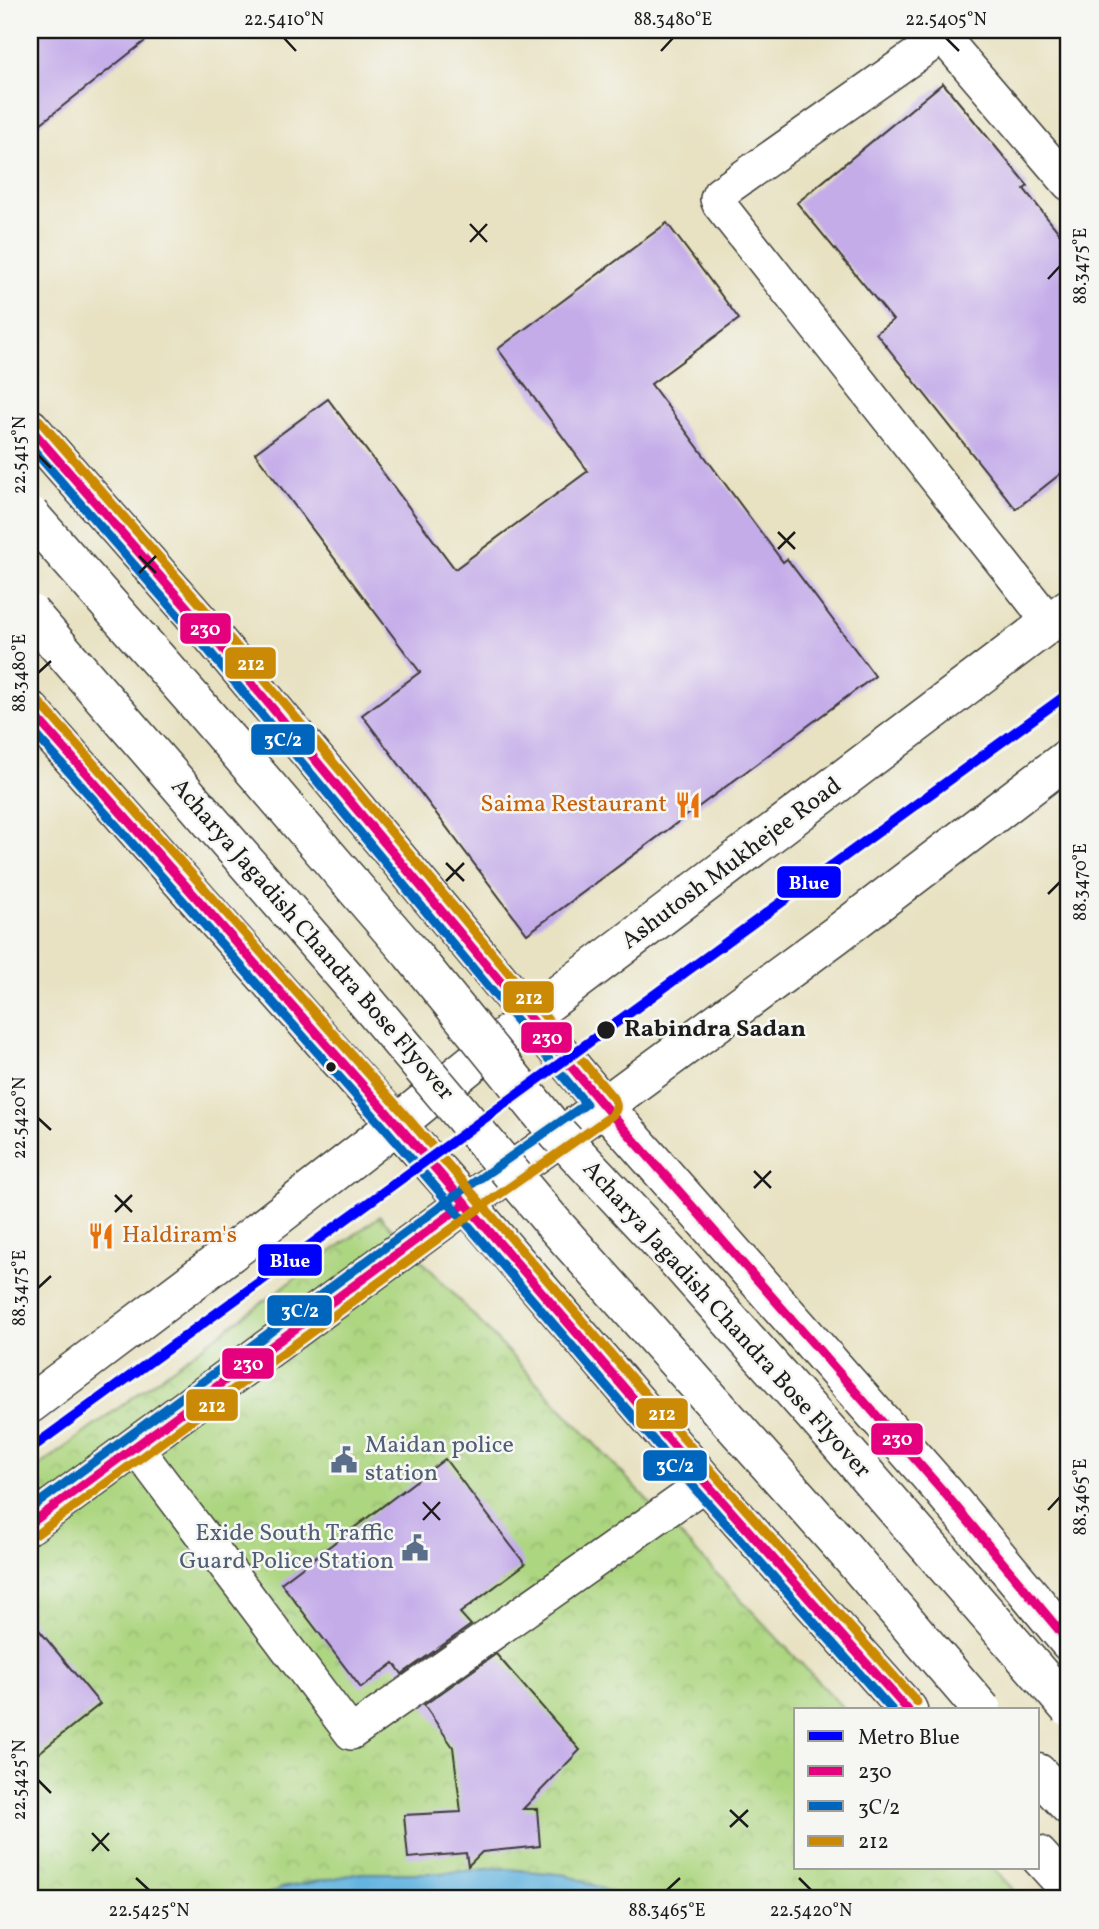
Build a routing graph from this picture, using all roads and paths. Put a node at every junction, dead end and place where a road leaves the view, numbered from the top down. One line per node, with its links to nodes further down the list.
1 (1069, 184): 5 (lane)
2 (30, 428): 8 (main road)
3 (30, 515): 19 (main road, Acharya Jagadish Chandra Bose Flyover, bridge)
4 (30, 613): 18 (main road, Acharya Jagadish Chandra Bose Flyover, bridge)
5 (1060, 616): 8 (main road, Ashutosh Mukhejee Road)
6 (30, 710): 10 (main road)
7 (1069, 757): 9 (main road)
8 (529, 1017): 9 (main road); 10 (main road, Ashutosh Mukhejee Road)
9 (604, 1106): 11 (main road); 16 (main road)
10 (397, 1124): 11 (main road); 12 (main road, Ashutosh Mukhejee Road)
11 (466, 1203): 13 (main road); 14 (main road)
12 (30, 1405)
13 (135, 1447): 14 (lane); 15 (main road)
14 (706, 1483): 17 (main road)
15 (30, 1524)
16 (1069, 1642)
17 (906, 1708)
18 (980, 1708)
19 (1069, 1708)
20 (1040, 1775): 21 (main road)
21 (1069, 1806)
22 (1040, 1856): 23 (main road)
23 (1069, 1889)

